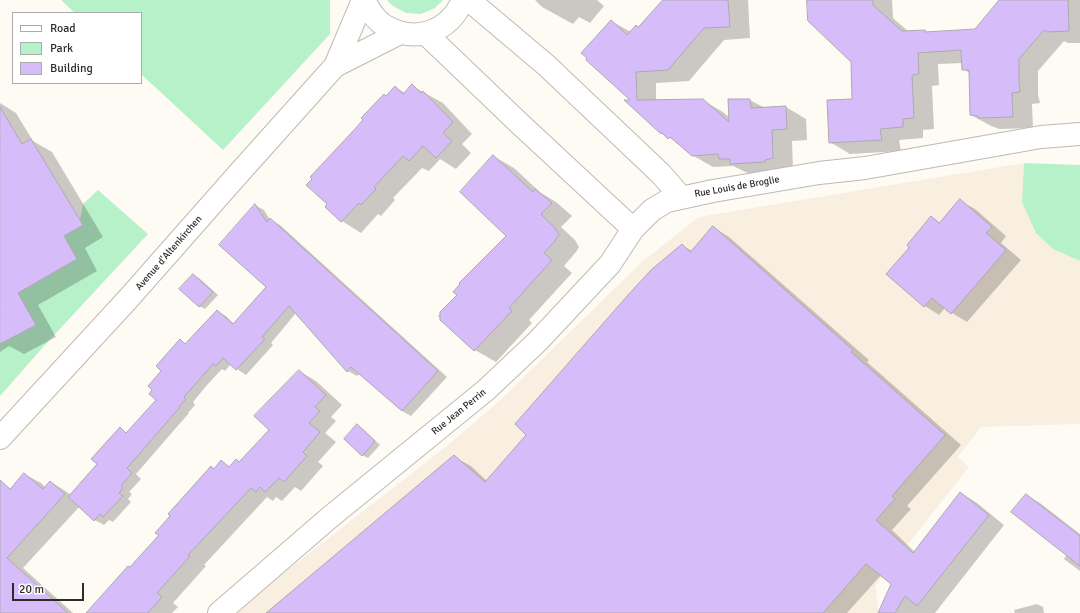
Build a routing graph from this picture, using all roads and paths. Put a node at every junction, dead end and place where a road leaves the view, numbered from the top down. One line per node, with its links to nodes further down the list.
1 (363, 0): 4 (street); 6 (street, Avenue d'Altenkirchen)
2 (463, 0): 5 (street)
3 (469, 0): 8 (street, Rue Louis de Broglie)
4 (400, 33): 5 (street); 6 (street, Avenue d'Altenkirchen)
5 (425, 33): 9 (street)
6 (335, 66): 10 (street, Avenue d'Altenkirchen)
7 (1080, 134): 8 (street, Rue Louis de Broglie)
8 (681, 197): 9 (street, Rue Jean Perrin)
9 (633, 229): 11 (street, Rue Jean Perrin)
10 (0, 438)
11 (219, 613)

